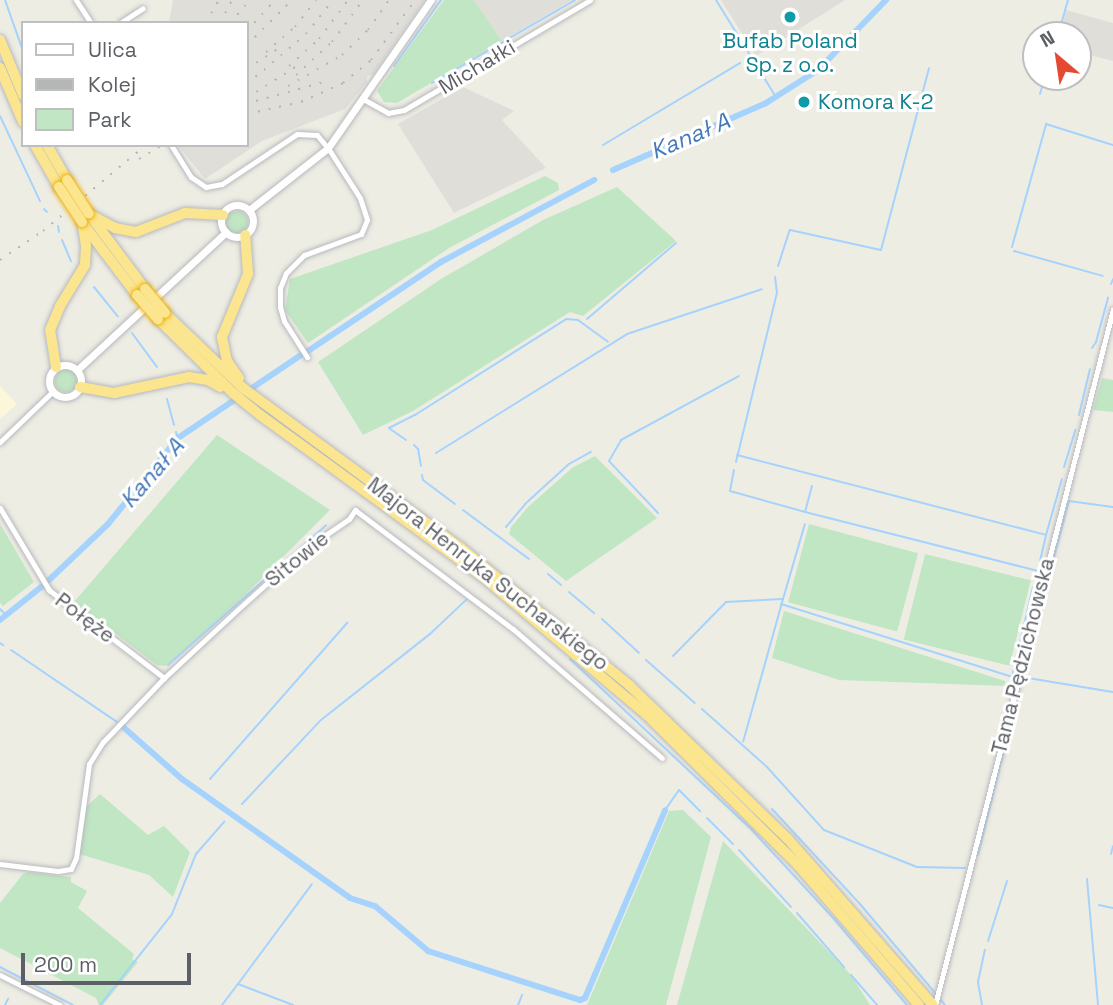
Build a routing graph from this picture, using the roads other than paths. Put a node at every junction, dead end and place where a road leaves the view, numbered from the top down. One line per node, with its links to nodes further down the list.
1 (76, 0): 5 (street)
2 (431, 0): 10 (street)
3 (590, 0): 10 (street, Michałki)
4 (143, 8): 6 (street)
5 (90, 21)
6 (123, 21)
7 (0, 40): 9 (highway)
8 (0, 68): 11 (highway)
9 (21, 90)
10 (363, 99): 15 (street)
11 (21, 117)
12 (36, 147): 16 (highway, Majora Henryka Sucharskiego)
13 (48, 147): 16 (highway, Majora Henryka Sucharskiego)
14 (172, 147): 15 (street)
15 (328, 148): 17 (street); 23 (street)
16 (63, 184): 19 (highway, Majora Henryka Sucharskiego, bridge)
17 (249, 210): 18 (street); 21 (street)
18 (223, 215): 19 (highway); 20 (street)
19 (85, 218): 24 (highway); 27 (highway, Majora Henryka Sucharskiego, bridge)
20 (226, 232): 21 (street); 25 (street)
21 (245, 235): 27 (highway)
22 (1113, 309): 37 (street, Tama Pędzichowska)
23 (307, 357)
24 (56, 367): 25 (street); 28 (street)
25 (78, 370): 26 (street)
26 (80, 387): 27 (highway); 28 (street)
27 (238, 390): 36 (highway, Majora Henryka Sucharskiego); 37 (highway, Majora Henryka Sucharskiego)
28 (53, 391): 29 (street)
29 (0, 442)
30 (0, 508): 31 (street, Połęże)
31 (164, 678): 32 (street, Sitowie); 33 (street, Sitowie)
32 (662, 758)
33 (0, 864)
34 (0, 975): 35 (street)
35 (60, 1005)
36 (919, 1005)
37 (934, 1005)

